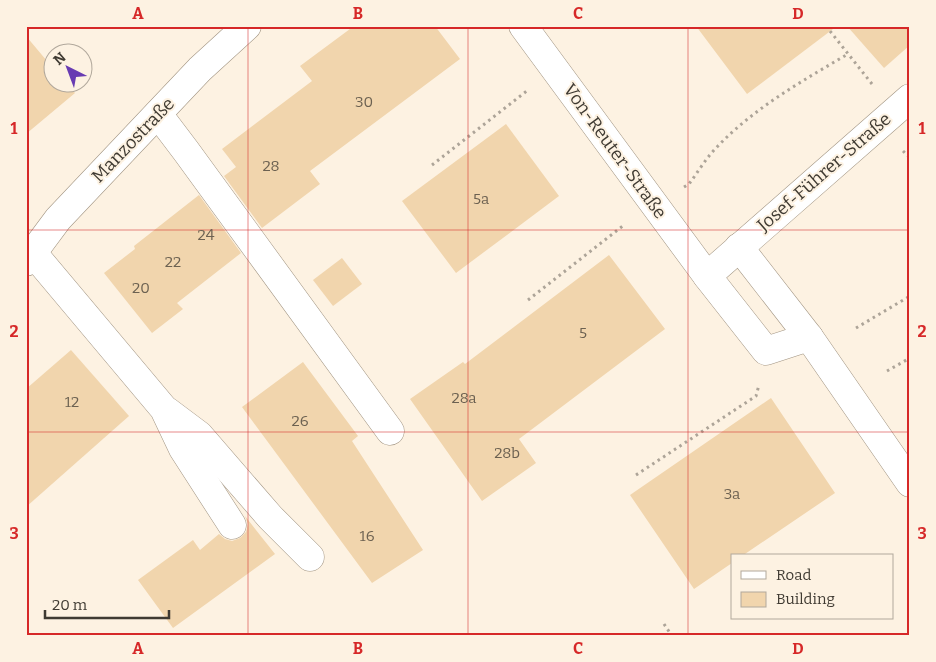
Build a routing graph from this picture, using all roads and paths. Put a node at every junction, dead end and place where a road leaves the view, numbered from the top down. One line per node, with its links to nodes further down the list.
1 (247, 26): 7 (street, Manzostraße)
2 (523, 26): 13 (street, Von-Reuter-Straße)
3 (826, 26): 4 (path)
4 (848, 54): 6 (path); 9 (path)
5 (528, 90): 8 (path)
6 (902, 105): 11 (street, Josef-Führer-Straße)
7 (158, 114): 12 (street, Manzostraße); 22 (street)
8 (432, 165)
9 (684, 187)
10 (627, 223): 15 (path)
11 (739, 247): 13 (street); 17 (street)
12 (29, 257): 21 (street)
13 (707, 276): 18 (street, Von-Reuter-Straße)
14 (910, 296): 16 (path)
15 (528, 300)
16 (856, 328)
17 (809, 337): 18 (street); 24 (street)
18 (766, 350): 23 (path)
19 (910, 358): 20 (path)
20 (888, 371)
21 (164, 409): 25 (street); 26 (street)
22 (390, 431)
23 (636, 475)
24 (910, 483)
25 (232, 525)
26 (310, 557)
27 (664, 624): 28 (path)
28 (672, 636)

